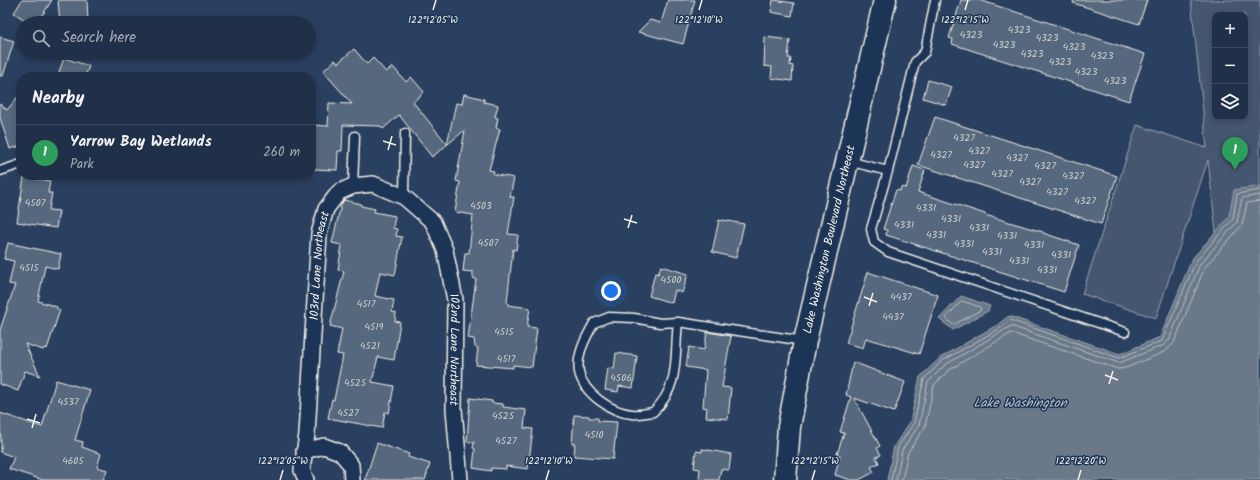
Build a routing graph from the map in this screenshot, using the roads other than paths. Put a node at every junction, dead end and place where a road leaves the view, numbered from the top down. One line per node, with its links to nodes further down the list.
1 (885, 0): 5 (main road, Lake Washington Boulevard Northeast)
2 (936, 0): 8 (lane)
3 (405, 133): 10 (lane)
4 (355, 136): 9 (lane)
5 (846, 160): 8 (lane); 14 (main road, Lake Washington Boulevard Northeast)
6 (16, 166): 7 (lane)
7 (0, 171)
8 (888, 171): 13 (lane)
9 (353, 186): 10 (street, 103rd Lane Northeast); 15 (street, 103rd Lane Northeast)
10 (404, 197): 11 (street, 103rd Lane Northeast)
11 (432, 222): 18 (street, 102nd Lane Northeast)
12 (678, 322): 12 (lane); 14 (lane)
13 (1125, 332)
14 (805, 341): 19 (main road, Lake Washington Boulevard Northeast)
15 (304, 451): 16 (street, 103rd Lane Northeast); 17 (street)
16 (306, 480)
17 (352, 480)
18 (460, 480)
19 (785, 480)

